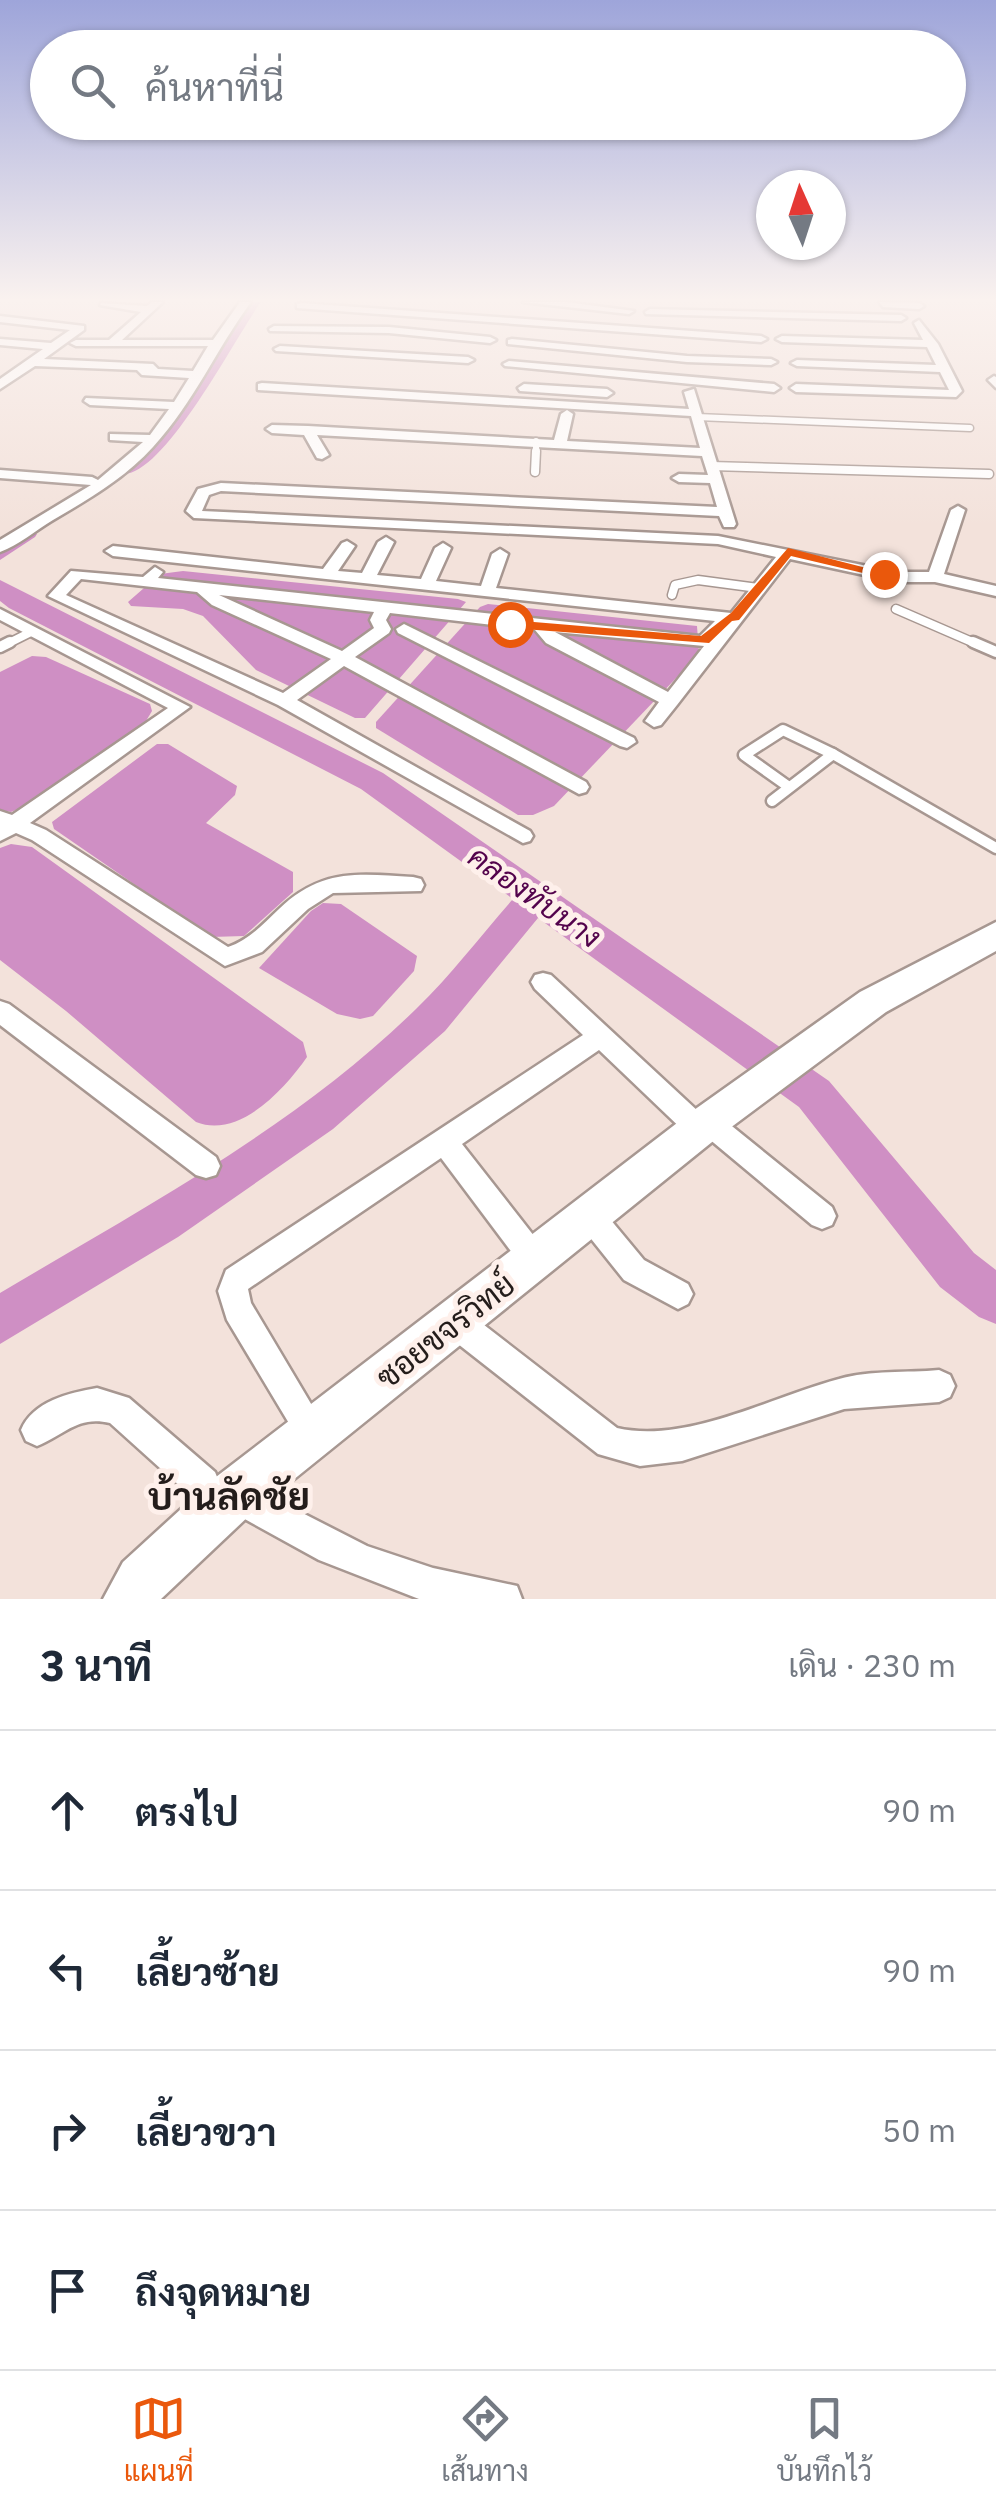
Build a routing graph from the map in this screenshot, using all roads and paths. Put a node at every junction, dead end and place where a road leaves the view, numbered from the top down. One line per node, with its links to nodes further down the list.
1 (199, 377): 12 (street)
2 (547, 377): 9 (street)
3 (636, 377): 7 (street)
4 (948, 377): 8 (street)
5 (262, 387): 11 (street)
6 (524, 388): 9 (street)
7 (774, 388)
8 (796, 388)
9 (543, 389): 11 (street)
10 (90, 402): 12 (street)
11 (694, 405): 14 (lane); 22 (street)
12 (177, 406): 18 (street)
13 (567, 414): 20 (street)
14 (970, 428)
15 (272, 429): 16 (street)
16 (308, 430): 19 (street); 21 (street)
17 (115, 438): 18 (street)
18 (152, 439): 37 (street)
19 (536, 441): 20 (street); 23 (lane)
20 (560, 443): 22 (street)
21 (322, 455)
22 (711, 466): 25 (lane); 26 (street); 30 (street)
23 (535, 472)
24 (0, 474): 27 (street)
25 (989, 474)
26 (679, 478)
27 (92, 481)
28 (490, 500): 30 (street); 32 (street); 32 (street)
29 (958, 510): 46 (street)
30 (727, 512): 34 (street)
31 (740, 524): 36 (street)
32 (486, 528): 34 (street)
33 (386, 542): 47 (street)
34 (732, 542): 36 (street)
35 (347, 546): 45 (street)
36 (753, 546): 40 (street)
37 (0, 547)
38 (443, 548): 49 (street)
39 (113, 551): 43 (street)
40 (788, 552): 46 (street); 50 (street)
41 (316, 554): 44 (street)
42 (500, 554): 52 (street)
43 (165, 558): 44 (street); 48 (street)
44 (305, 572): 45 (street)
45 (327, 575): 47 (street)
46 (935, 576): 53 (street)
47 (367, 578): 49 (street)
48 (147, 582): 51 (street); 66 (street)
49 (427, 584): 52 (street)
50 (758, 588): 54 (lane); 58 (street)
51 (201, 589): 56 (street); 65 (street)
52 (487, 590): 58 (street)
53 (996, 590)
54 (672, 595)
55 (896, 609): 64 (lane)
56 (384, 610): 59 (street); 61 (street)
57 (0, 614): 62 (street)
58 (732, 617): 60 (street); 67 (street)
59 (408, 621): 60 (street); 61 (street); 69 (street)
60 (542, 627): 67 (street)
61 (383, 629): 65 (street)
62 (31, 632): 63 (lane); 74 (street)
63 (0, 648)
64 (996, 652)
65 (343, 658): 66 (street); 71 (street)
66 (284, 701): 75 (street)
67 (671, 701): 68 (street)
68 (654, 721)
69 (627, 742)
70 (832, 754): 72 (lane); 72 (lane); 76 (lane)
71 (580, 787)
72 (789, 787): 73 (lane)
73 (772, 801)
74 (5, 825): 77 (street)
75 (523, 836)
76 (996, 848)
77 (412, 885)
78 (992, 943): 82 (street, ซอยขจรวิทย์)
79 (543, 982): 81 (street)
80 (0, 1011): 84 (street)
81 (601, 1036): 82 (street); 83 (street)
82 (703, 1125): 85 (street, ซอยขจรวิทย์); 86 (street)
83 (445, 1142): 87 (street); 92 (street)
84 (206, 1166)
85 (590, 1216): 87 (street, ซอยขจรวิทย์); 88 (street)
86 (822, 1216)
87 (534, 1260): 89 (street, ซอยขจรวิทย์)
88 (678, 1294)
89 (456, 1322): 90 (street); 92 (street, ซอยขจรวิทย์)
90 (939, 1386)
91 (36, 1430): 93 (street)
92 (312, 1434): 93 (street, ซอยขจรวิทย์)
93 (225, 1504): 94 (street, ซอยขจรวิทย์); 95 (street)
94 (130, 1599)
95 (504, 1599)

